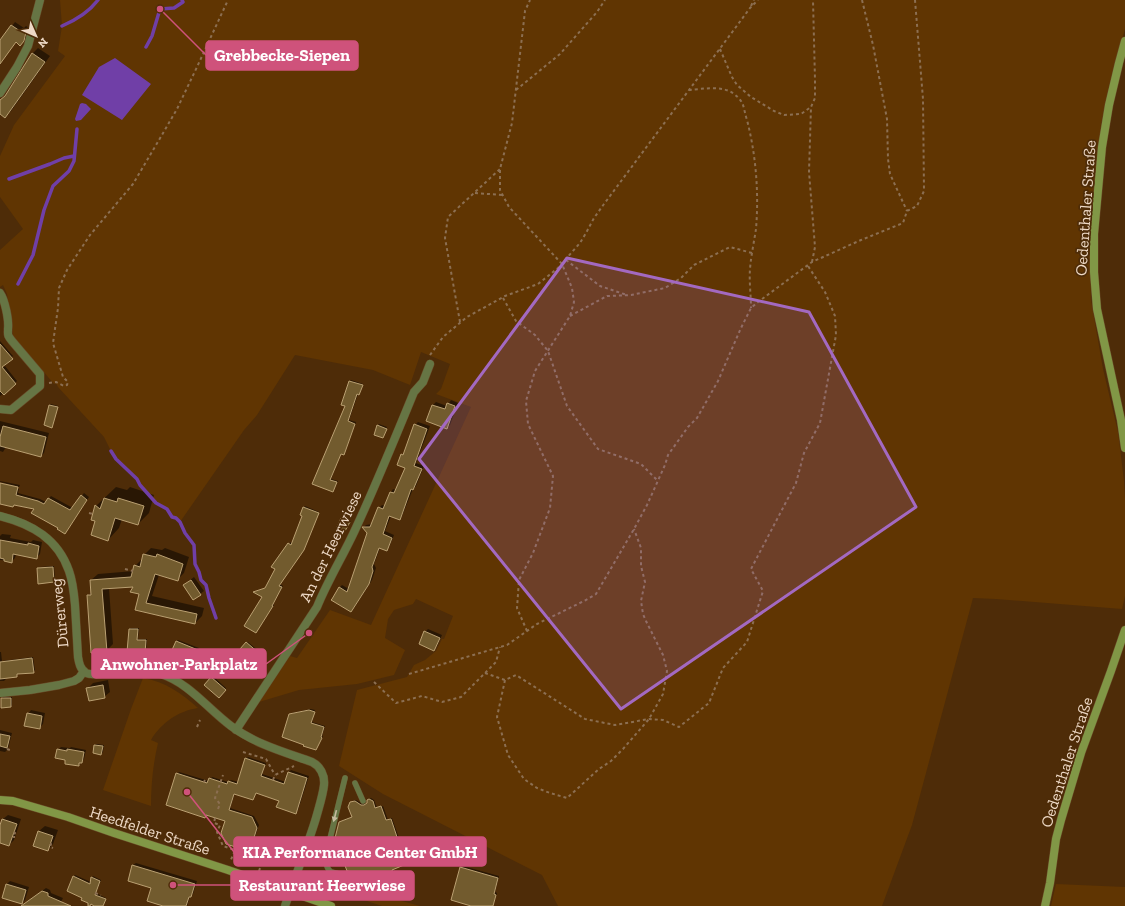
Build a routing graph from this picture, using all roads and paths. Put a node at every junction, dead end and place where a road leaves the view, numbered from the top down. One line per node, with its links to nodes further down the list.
1 (40, 0): 15 (street)
2 (228, 0): 34 (path)
3 (530, 0): 13 (path)
4 (605, 0): 13 (path)
5 (754, 0): 10 (path)
6 (758, 0): 10 (path)
7 (813, 0): 16 (path)
8 (862, 0): 20 (path)
9 (915, 0): 20 (path)
10 (750, 8): 12 (path)
11 (1125, 41): 36 (main road, Oedenthaler Straße)
12 (720, 49): 14 (path); 16 (path)
13 (516, 90): 17 (path)
14 (689, 90): 21 (path); 22 (path)
15 (0, 93)
16 (811, 107): 23 (path)
17 (500, 168): 18 (path); 19 (path)
18 (474, 193): 19 (path); 31 (path)
19 (502, 194): 24 (path)
20 (907, 211): 23 (path)
21 (752, 253): 27 (path); 29 (path)
22 (566, 260): 24 (path); 27 (path)
23 (812, 262): 25 (path)
24 (562, 264): 28 (path); 30 (path)
25 (808, 266): 29 (path); 54 (path)
26 (0, 293): 35 (street)
27 (630, 296): 30 (path)
28 (503, 298): 31 (path); 32 (path)
29 (751, 308): 37 (path)
30 (570, 316): 32 (path)
31 (460, 322): 33 (path)
32 (548, 351): 37 (path); 45 (path)
33 (430, 360): 57 (street, An der Heerwiese)
34 (53, 382)
35 (0, 409)
36 (1125, 448)
37 (658, 481): 41 (path)
38 (88, 513): 39 (path)
39 (93, 514)
40 (0, 516): 48 (street, Dürerweg)
41 (634, 530): 45 (path); 54 (path)
42 (125, 569): 43 (path)
43 (133, 571)
44 (1125, 630): 46 (main road, Oedenthaler Straße)
45 (527, 631): 47 (path)
46 (1123, 642): 84 (main road, Oedenthaler Straße)
47 (500, 648): 49 (path); 50 (path)
48 (84, 671): 53 (street); 57 (street)
49 (486, 673): 51 (path); 52 (path)
50 (409, 674)
51 (505, 680): 54 (path); 54 (path)
52 (374, 682)
53 (0, 693)
54 (649, 719)
55 (200, 720): 56 (path)
56 (198, 727)
57 (236, 730): 79 (street)
58 (7, 749): 59 (path)
59 (10, 750)
60 (243, 752): 63 (path)
61 (296, 765): 63 (path)
62 (224, 775): 69 (path)
63 (275, 775): 65 (path)
64 (345, 778): 78 (lane, one-way to 78)
65 (273, 780)
66 (355, 783): 68 (lane)
67 (0, 800): 79 (main road, Heedfelder Straße)
68 (363, 801)
69 (218, 808)
70 (215, 818): 75 (path)
71 (14, 832): 72 (path)
72 (15, 837)
73 (50, 844): 74 (path)
74 (53, 848)
75 (232, 857)
76 (263, 860): 77 (path)
77 (261, 866)
78 (372, 882)
79 (290, 891): 82 (street); 83 (main road, Heedfelder Straße)
80 (96, 894): 81 (path)
81 (101, 895)
82 (285, 906)
83 (331, 906)
84 (1045, 906)

